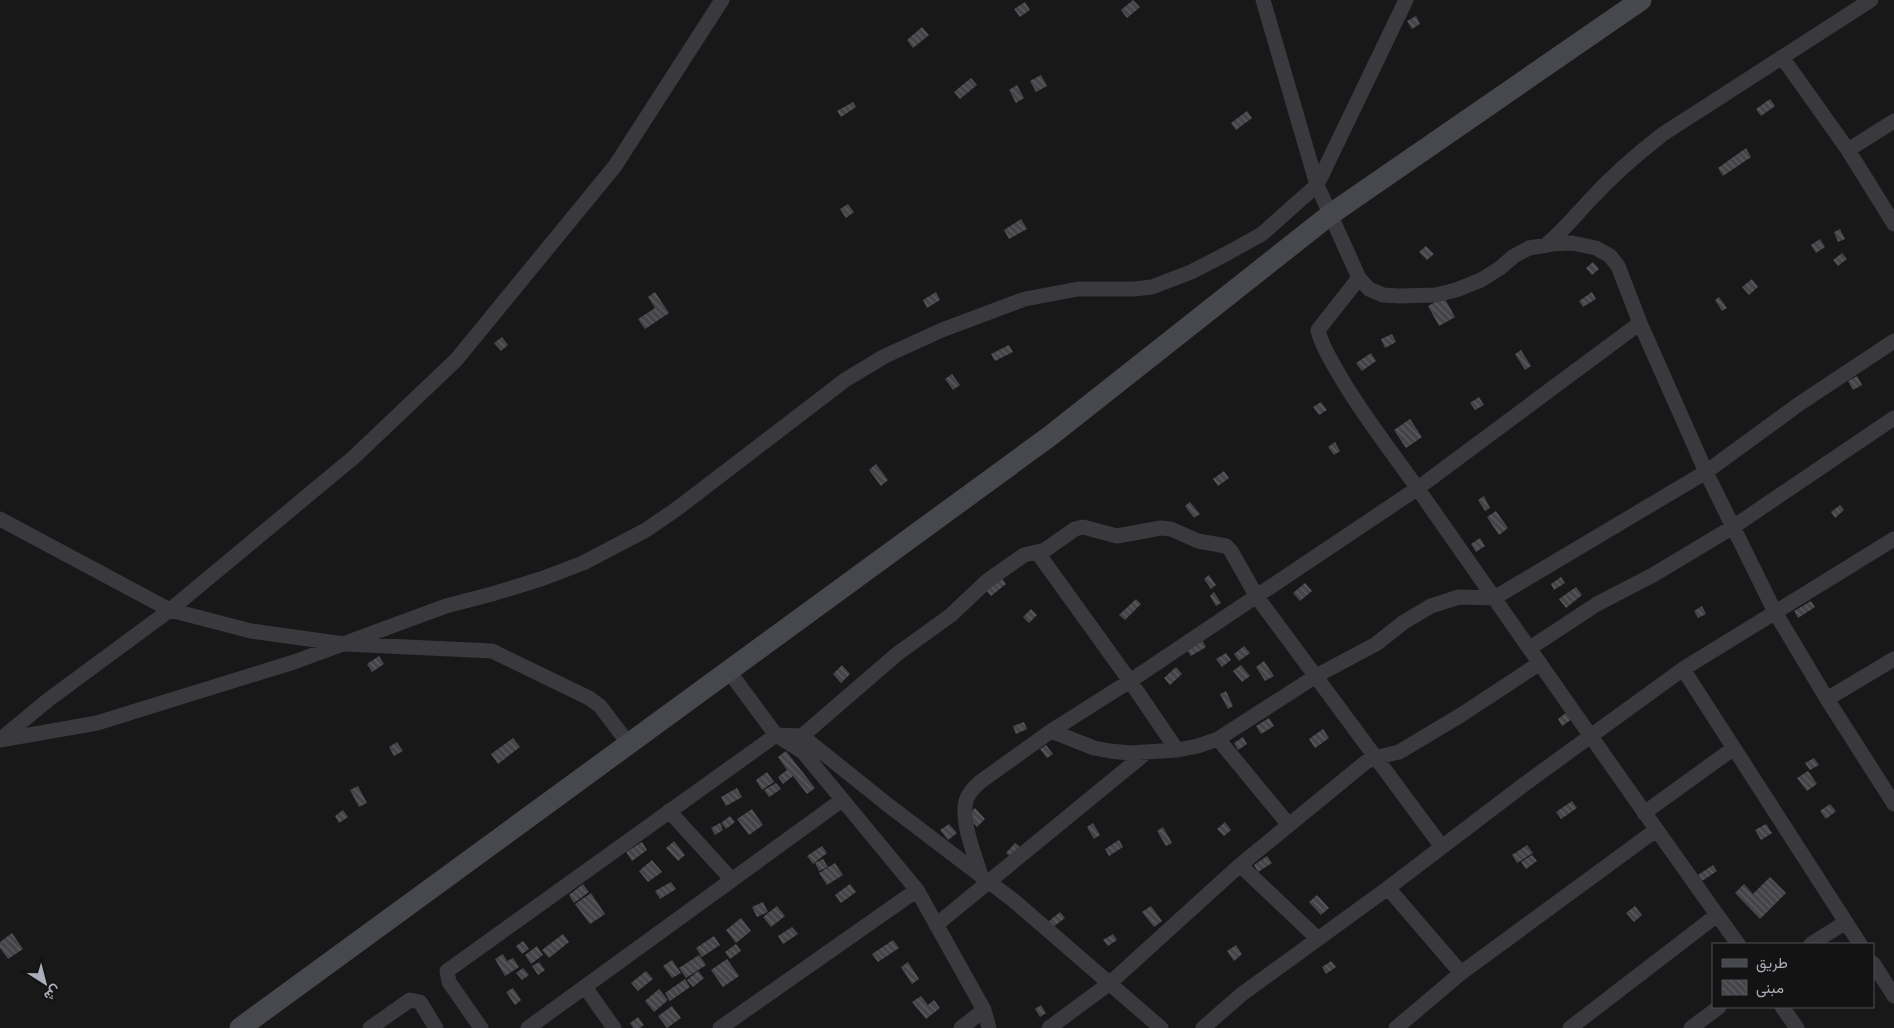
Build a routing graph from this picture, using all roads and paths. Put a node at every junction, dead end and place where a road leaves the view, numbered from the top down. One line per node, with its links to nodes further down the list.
1 (722, 0): 25 (street)
2 (1263, 0): 9 (street)
3 (1406, 0): 9 (street)
4 (1641, 0): 10 (main road)
5 (1871, 0): 6 (street)
6 (1782, 57): 8 (street); 12 (street)
7 (1894, 121): 8 (street)
8 (1848, 150): 11 (street)
9 (1317, 185): 10 (street); 27 (street)
10 (1331, 214): 13 (street); 32 (main road)
11 (1891, 214)
12 (1546, 245): 13 (street); 14 (street)
13 (1359, 278): 18 (street)
14 (1640, 323): 17 (street); 18 (street)
15 (1894, 341): 17 (street)
16 (1894, 418): 20 (street)
17 (1706, 472): 20 (street); 24 (street)
18 (1418, 488): 23 (street); 24 (street)
19 (0, 519): 25 (street)
20 (1734, 527): 26 (street); 28 (street)
21 (1894, 539): 26 (street)
22 (1037, 552): 23 (street); 34 (street); 38 (street)
23 (1257, 597): 33 (street); 34 (street)
24 (1494, 598): 28 (street); 33 (street)
25 (170, 610): 27 (street); 41 (street)
26 (1775, 612): 31 (street); 35 (street)
27 (344, 644): 41 (street); 42 (street)
28 (1530, 648): 30 (street)
29 (1894, 659): 35 (street)
30 (1540, 663): 39 (street); 46 (street)
31 (1683, 669): 39 (street); 43 (street)
32 (728, 670): 37 (street); 42 (main road)
33 (1316, 676): 40 (street); 46 (street)
34 (1130, 681): 36 (street); 44 (street)
35 (1827, 699): 48 (street)
36 (1051, 731): 45 (street); 55 (street)
37 (776, 735): 38 (street); 47 (street); 49 (street)
38 (802, 736): 55 (street)
39 (1590, 737): 50 (street); 53 (street)
40 (1218, 738): 44 (street); 51 (street)
41 (0, 740)
42 (628, 743): 75 (main road)
43 (1734, 748): 50 (street); 60 (street)
44 (1177, 750): 45 (street)
45 (1147, 752): 55 (street)
46 (1374, 758): 51 (street); 53 (street)
47 (842, 800): 56 (street); 58 (street)
48 (1894, 804)
49 (669, 811): 56 (street); 78 (street)
50 (1644, 813): 52 (street)
51 (1289, 825): 54 (street)
52 (1656, 830): 59 (street); 67 (street)
53 (1442, 847): 57 (street)
54 (1240, 865): 62 (street); 68 (street)
55 (986, 879): 61 (street); 68 (street)
56 (732, 880): 69 (street)
57 (1388, 888): 62 (street); 67 (street)
58 (917, 890): 61 (street); 74 (street)
59 (1717, 915): 63 (street); 87 (street)
60 (1846, 922): 64 (street); 65 (street)
61 (936, 926): 73 (street)
62 (1317, 938): 85 (street)
63 (1737, 943)
64 (1812, 943)
65 (1859, 943)
66 (1874, 965): 70 (street)
67 (1461, 973): 86 (street)
68 (1110, 983): 83 (street); 84 (street)
69 (586, 987): 79 (street); 80 (street)
70 (1894, 996)
71 (1718, 1008): 88 (street)
72 (1783, 1008): 89 (street)
73 (984, 1010): 81 (street); 82 (street)
74 (730, 1025)
75 (240, 1028)
76 (370, 1028): 77 (street)
77 (436, 1028)
78 (481, 1028)
79 (528, 1028)
80 (614, 1028)
81 (961, 1028)
82 (989, 1028)
83 (1049, 1028)
84 (1161, 1028)
85 (1202, 1028)
86 (1396, 1028)
87 (1570, 1028)
88 (1690, 1028)
89 (1797, 1028)

